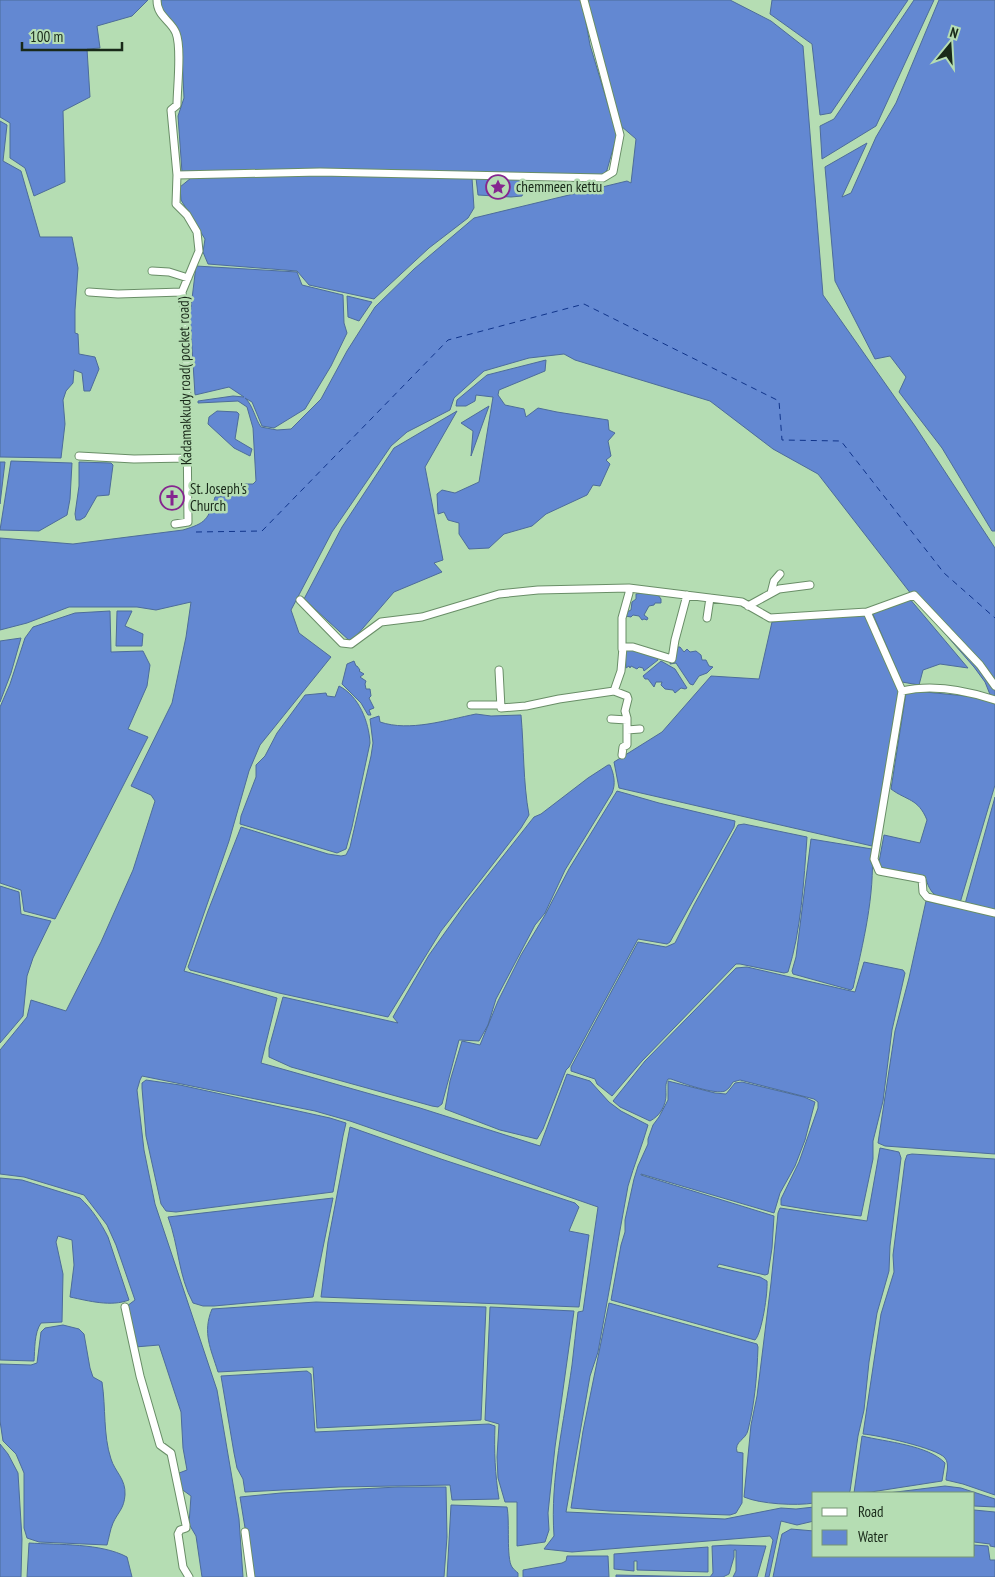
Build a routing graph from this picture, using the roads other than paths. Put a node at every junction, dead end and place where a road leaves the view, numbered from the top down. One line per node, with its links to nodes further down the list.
1 (157, 0): 3 (street, Kadamakkudy road( pocket road))
2 (584, 0): 3 (street)
3 (177, 175): 5 (street, Kadamakkudy road( pocket road))
4 (152, 271): 5 (street)
5 (188, 278): 7 (street, Kadamakkudy road( pocket road))
6 (89, 292): 7 (street)
7 (182, 294): 8 (street); 10 (street, Kadamakkudy road( pocket road))
8 (116, 298)
9 (79, 456): 10 (street)
10 (187, 458): 11 (street, Kadamakkudy road( pocket road))
11 (175, 524)
12 (780, 574): 15 (street)
13 (810, 586): 15 (street)
14 (629, 588): 16 (street); 18 (street); 22 (street)
15 (771, 592): 19 (street)
16 (687, 595): 17 (street); 22 (street)
17 (710, 598): 19 (street); 21 (street)
18 (300, 600)
19 (748, 606): 20 (street)
20 (867, 612): 24 (street); 26 (street)
21 (707, 618)
22 (622, 649): 25 (street)
23 (499, 670): 29 (street)
24 (995, 686)
25 (614, 691): 29 (street); 31 (street)
26 (902, 691): 27 (street); 35 (street)
27 (995, 700)
28 (471, 705): 29 (street)
29 (500, 705)
30 (611, 719): 31 (street)
31 (627, 720): 33 (street)
32 (640, 729): 33 (street)
33 (627, 730): 34 (street)
34 (622, 755)
35 (995, 913)
36 (124, 1307): 38 (street)
37 (246, 1532): 39 (street)
38 (189, 1577)
39 (251, 1577)

